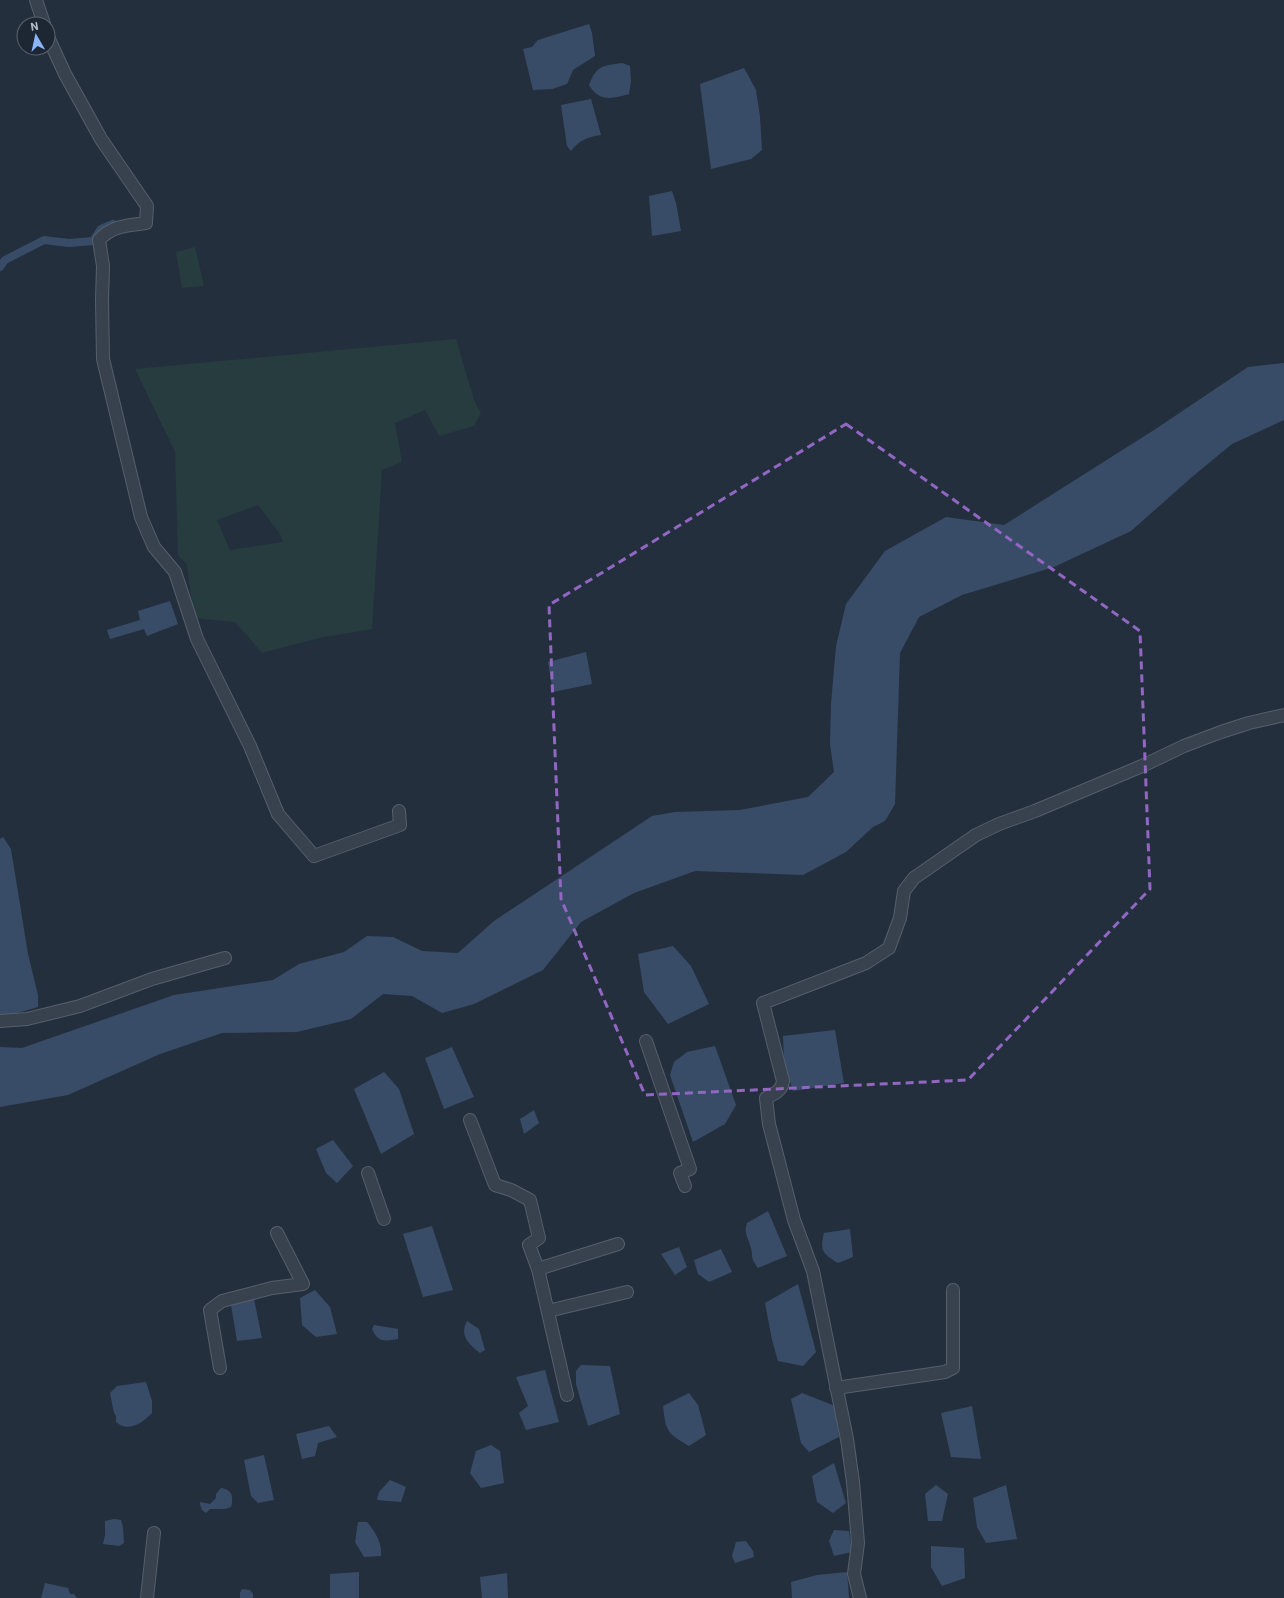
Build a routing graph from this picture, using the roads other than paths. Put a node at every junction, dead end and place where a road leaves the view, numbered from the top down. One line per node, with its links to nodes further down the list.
1 (36, 0): 2 (street)
2 (41, 16)
3 (56, 54): 5 (street)
4 (1284, 715): 20 (street)
5 (399, 811)
6 (225, 958): 7 (street)
7 (0, 1021)
8 (646, 1041): 11 (street)
9 (470, 1120): 15 (street)
10 (368, 1173): 12 (street)
11 (685, 1186)
12 (384, 1219)
13 (277, 1233): 19 (street)
14 (618, 1244): 15 (street)
15 (538, 1269): 18 (street)
16 (953, 1290): 20 (street)
17 (627, 1292): 18 (street)
18 (548, 1311): 21 (street)
19 (220, 1368)
20 (836, 1388): 24 (street)
21 (568, 1395)
22 (154, 1533): 23 (street)
23 (148, 1598)
24 (860, 1598)

